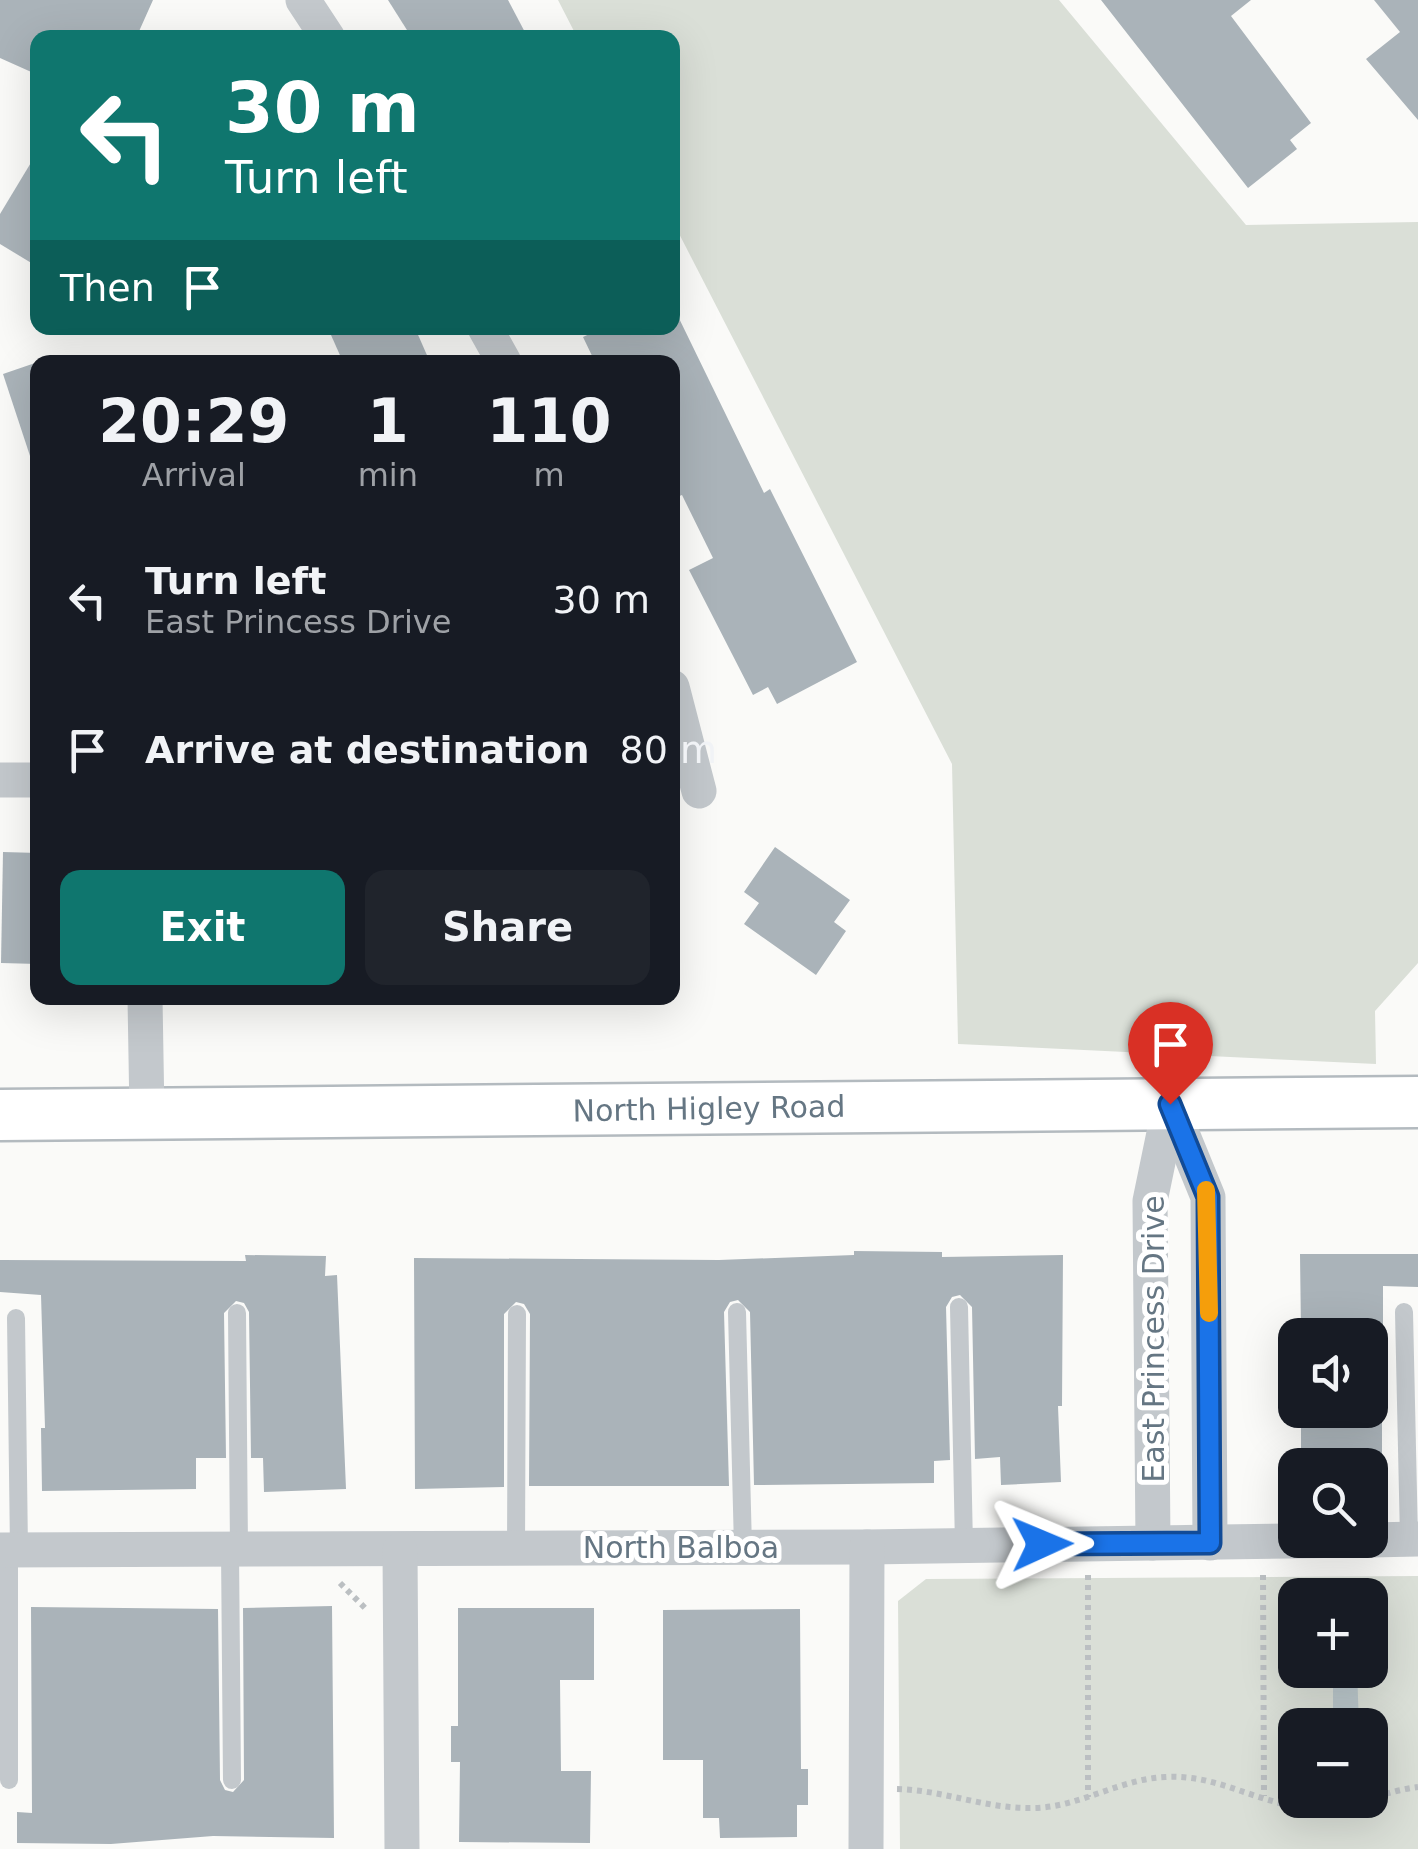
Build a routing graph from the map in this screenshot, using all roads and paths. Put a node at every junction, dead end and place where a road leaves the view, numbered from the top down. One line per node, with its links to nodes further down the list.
1 (304, 0): 2 (street)
2 (323, 30)
3 (680, 719): 6 (street)
4 (0, 780): 5 (street)
5 (30, 780)
6 (699, 791)
7 (145, 1005): 11 (street)
8 (1418, 1102): 9 (main road, North Higley Road)
9 (1170, 1104): 11 (main road, North Higley Road); 21 (street, East Princess Drive); 22 (street, East Princess Drive)
10 (0, 1115): 11 (main road, North Higley Road)
11 (147, 1115)
12 (960, 1307): 23 (lane)
13 (738, 1312): 25 (lane)
14 (1404, 1312): 18 (lane)
15 (237, 1313): 28 (lane)
16 (517, 1314): 26 (lane)
17 (16, 1318): 27 (lane)
18 (1414, 1539): 19 (street)
19 (1388, 1540)
20 (1278, 1542): 22 (street, North Balboa)
21 (1153, 1543): 22 (street, North Balboa); 23 (street, North Balboa)
22 (1210, 1543)
23 (964, 1546): 24 (street, North Balboa)
24 (867, 1547): 25 (street, North Balboa); 39 (street)
25 (743, 1548): 26 (street, North Balboa)
26 (516, 1549): 29 (street, North Balboa)
27 (9, 1550): 28 (street, North Balboa); 32 (lane)
28 (235, 1550): 29 (street, North Balboa); 33 (lane)
29 (400, 1550): 38 (street)
30 (1263, 1573): 36 (path)
31 (1088, 1574): 37 (path)
32 (9, 1780)
33 (232, 1780)
34 (1418, 1786): 36 (path)
35 (896, 1788): 37 (path)
36 (1264, 1796): 37 (path)
37 (1088, 1797)
38 (402, 1849)
39 (866, 1849)

